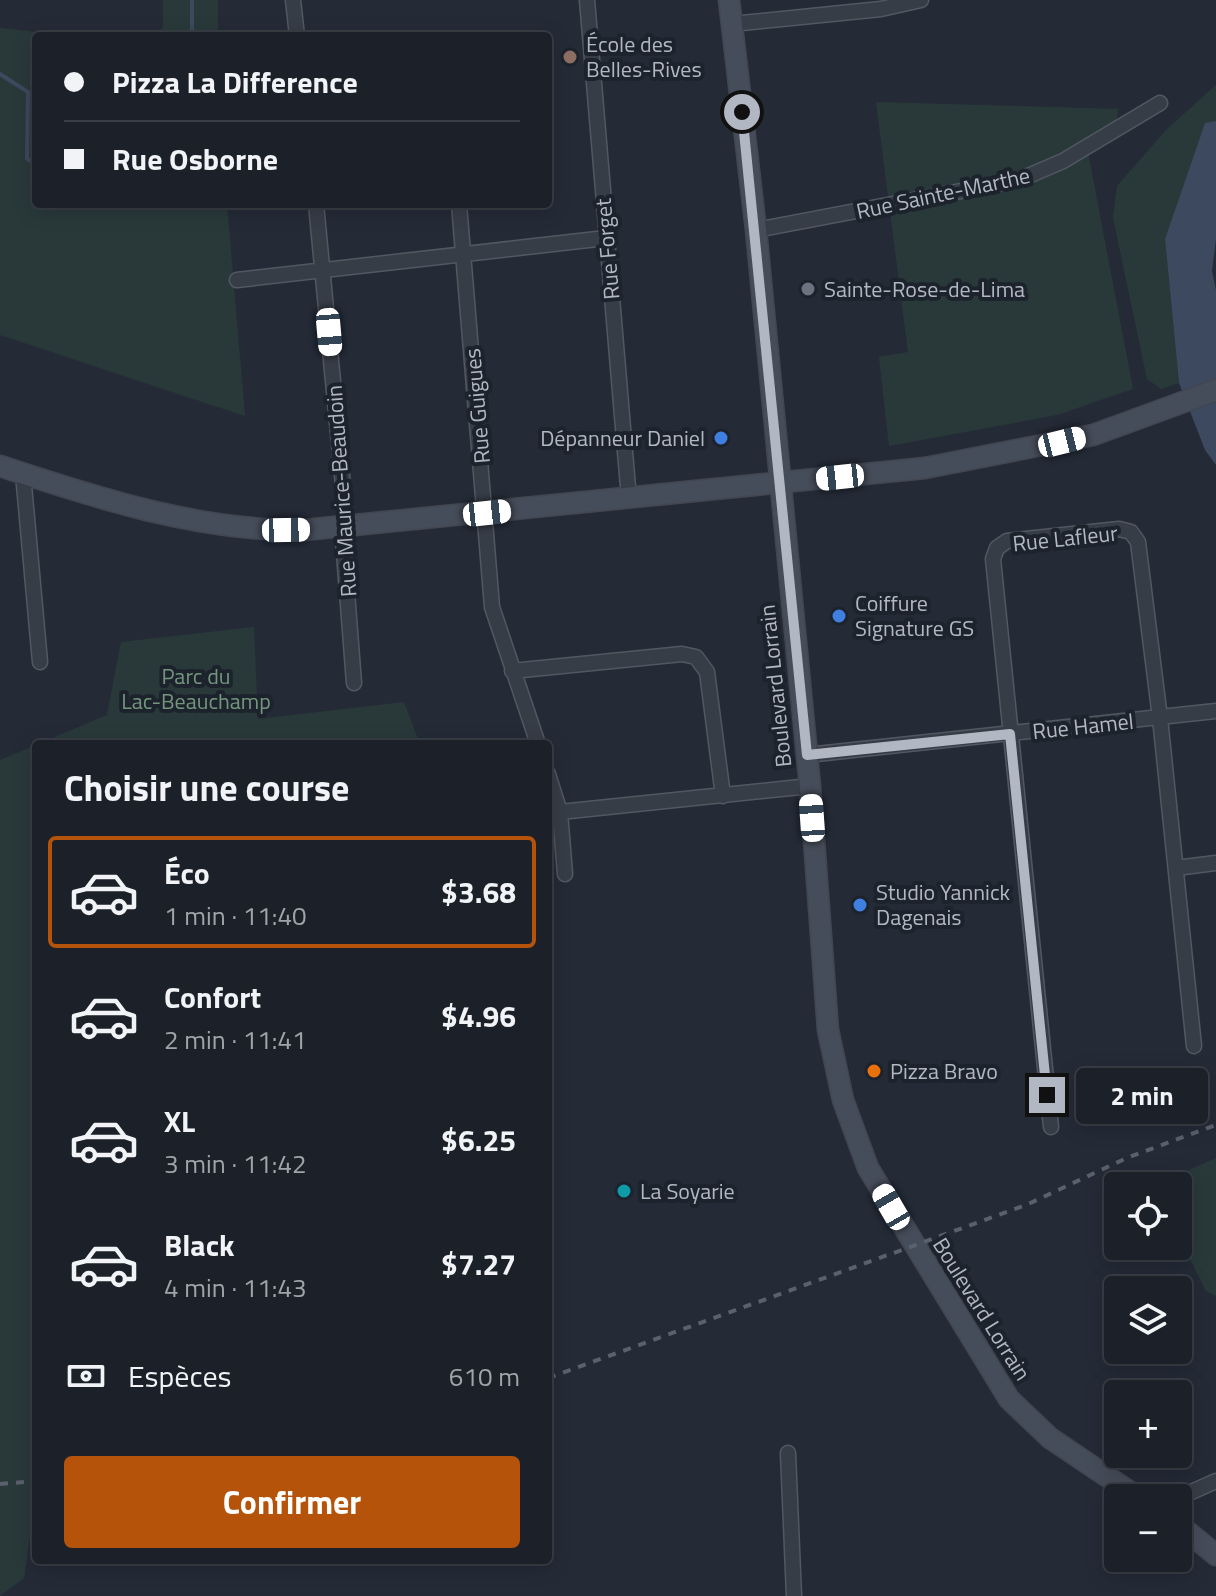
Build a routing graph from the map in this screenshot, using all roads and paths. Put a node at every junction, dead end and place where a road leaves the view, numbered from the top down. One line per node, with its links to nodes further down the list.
1 (293, 0): 7 (street)
2 (587, 0): 12 (street, Rue Forget)
3 (729, 0): 6 (main road, Boulevard Lorrain)
4 (921, 0): 5 (street)
5 (880, 4): 6 (street)
6 (732, 24): 11 (main road, Boulevard Lorrain)
7 (297, 32)
8 (1160, 103): 11 (street, Rue Sainte-Marthe)
9 (316, 208): 14 (street, Rue Maurice-Beaudoin)
10 (459, 208): 13 (street, Rue Guigues)
11 (756, 230): 19 (main road, Boulevard Lorrain)
12 (606, 238): 13 (street); 20 (street, Rue Forget)
13 (464, 255): 14 (street); 21 (street, Rue Guigues)
14 (324, 271): 15 (street); 22 (street, Rue Maurice-Beaudoin)
15 (237, 280)
16 (1216, 390): 19 (main road)
17 (0, 466): 18 (main road)
18 (23, 474): 22 (main road); 23 (street)
19 (779, 483): 20 (main road); 30 (main road, Boulevard Lorrain)
20 (629, 499): 21 (main road)
21 (487, 513): 22 (main road); 24 (street, Rue Guigues)
22 (343, 527): 25 (street, Rue Maurice-Beaudoin)
23 (40, 662)
24 (512, 671): 29 (street, Rue Guigues); 33 (street)
25 (354, 683)
26 (1216, 711): 27 (street, Rue Hamel)
27 (1160, 718): 28 (street, Rue Hamel); 28 (street, Rue Lafleur); 36 (street)
28 (1010, 734): 30 (street, Rue Hamel); 39 (street)
29 (537, 740)
30 (807, 755): 31 (main road, Boulevard Lorrain)
31 (810, 786): 33 (street); 42 (main road, Boulevard Lorrain)
32 (552, 787): 34 (street)
33 (723, 796): 34 (street)
34 (560, 812): 37 (street)
35 (1216, 863): 36 (street)
36 (1176, 868): 38 (street)
37 (565, 874)
38 (1194, 1046)
39 (1051, 1127)
40 (788, 1453): 46 (street)
41 (1216, 1481): 43 (street)
42 (1118, 1484)
43 (1192, 1492)
44 (1192, 1535): 45 (main road)
45 (1216, 1555)
46 (794, 1596)

